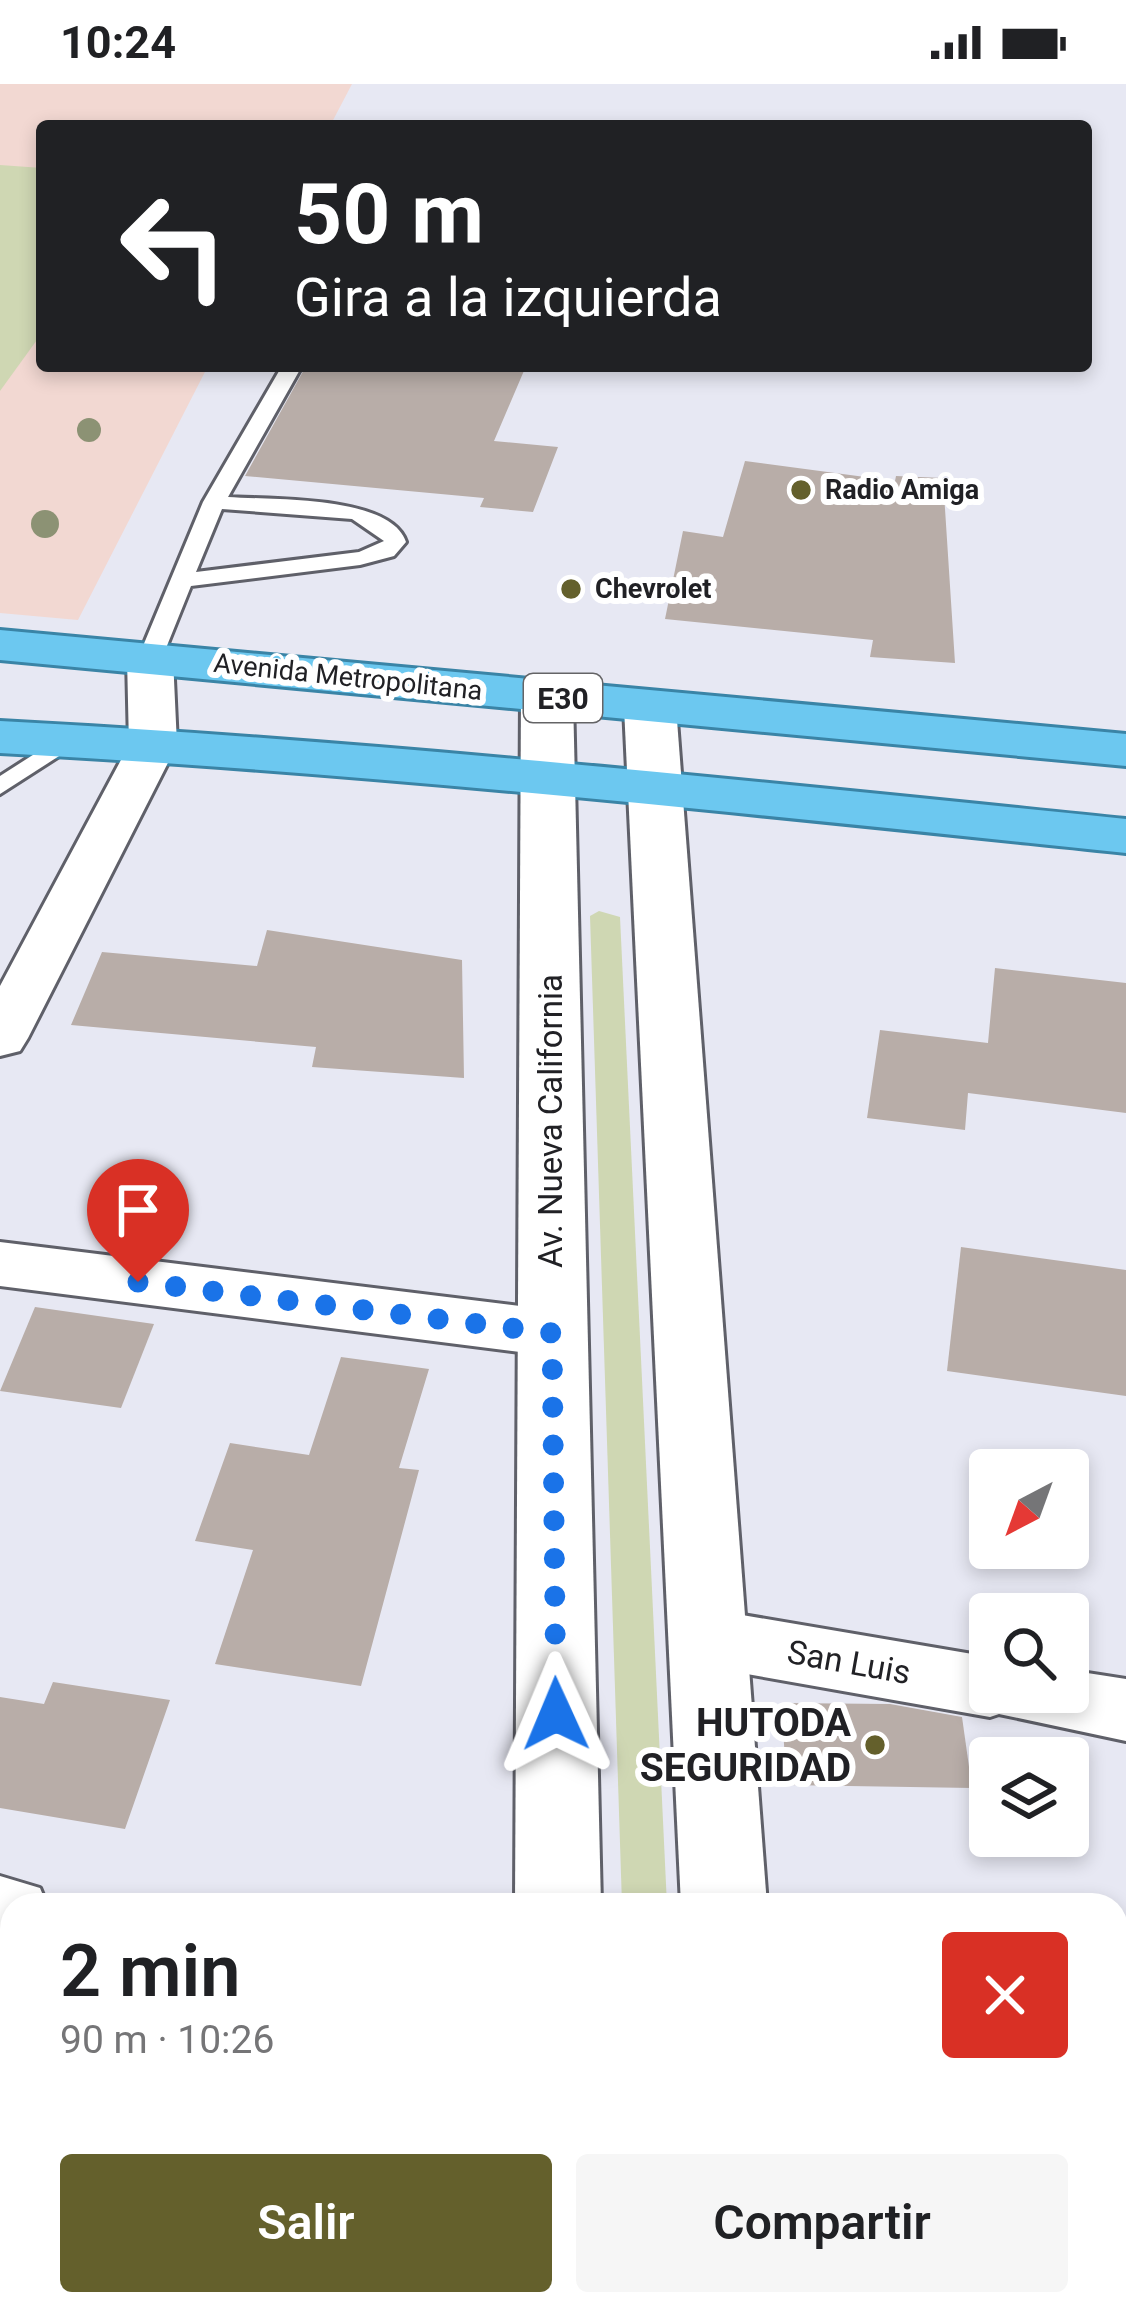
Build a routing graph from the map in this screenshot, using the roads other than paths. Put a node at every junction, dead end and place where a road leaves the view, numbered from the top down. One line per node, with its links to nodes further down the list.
1 (289, 372): 2 (lane)
2 (214, 502): 3 (lane); 3 (lane)
3 (181, 581): 5 (lane)
4 (0, 645): 5 (highway, Avenida Metropolitana / E30)
5 (150, 658): 6 (highway, Avenida Metropolitana / E30); 10 (street)
6 (547, 697): 7 (highway, Avenida Metropolitana / E30); 12 (street, Av. Nueva California)
7 (650, 706): 11 (highway, Avenida Metropolitana / E30); 14 (street)
8 (0, 737): 9 (highway)
9 (61, 744): 10 (highway); 13 (lane)
10 (153, 746): 12 (highway); 16 (street)
11 (1126, 750)
12 (548, 779): 14 (highway); 18 (street, Av. Nueva California)
13 (0, 788)
14 (656, 788): 15 (highway); 19 (street)
15 (1126, 836)
16 (0, 1038)
17 (0, 1264): 18 (street)
18 (552, 1333): 23 (street, Av. Nueva California)
19 (707, 1638): 20 (street, San Luis); 24 (street)
20 (969, 1683)
21 (1089, 1704): 22 (street)
22 (1126, 1710)
23 (558, 1893)
24 (723, 1893)

